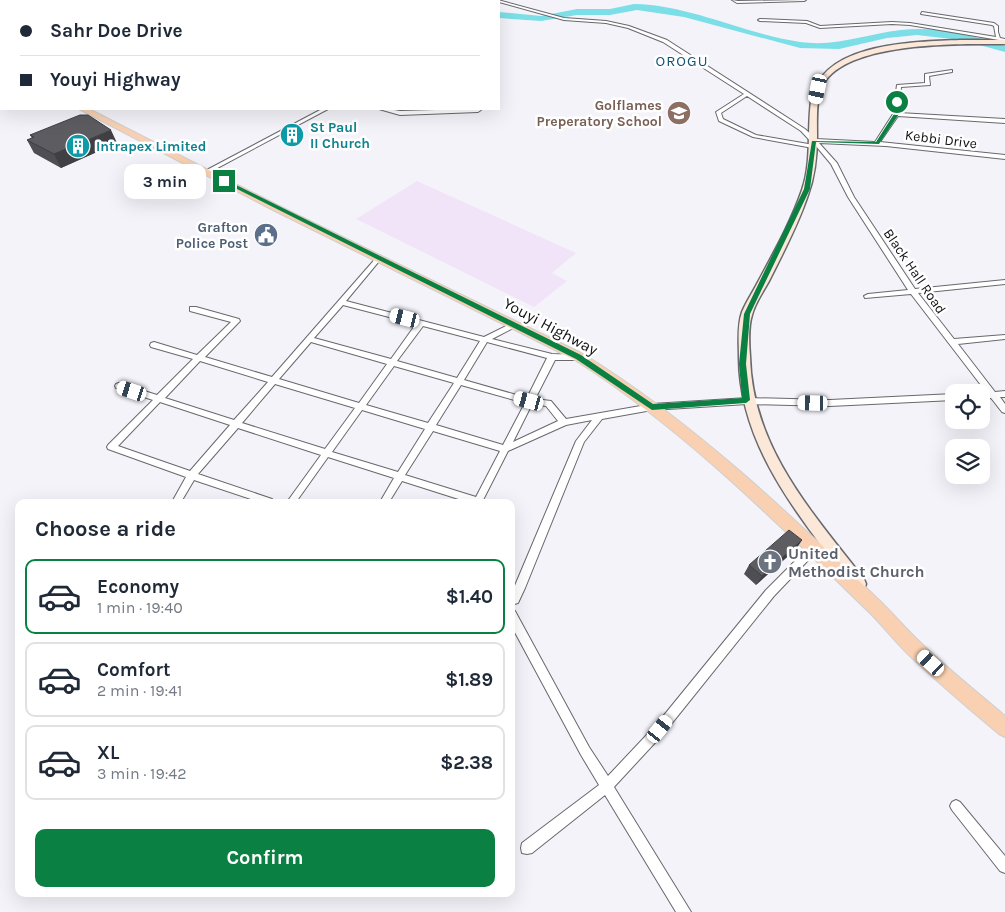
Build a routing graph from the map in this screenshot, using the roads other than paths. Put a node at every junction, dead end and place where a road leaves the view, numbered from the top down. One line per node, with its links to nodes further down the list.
1 (734, 0): 2 (street)
2 (780, 0): 3 (street)
3 (804, 0)
4 (500, 1): 9 (street, Black Hall Road)
5 (922, 13): 7 (street)
6 (760, 20): 7 (street)
7 (1003, 41): 17 (street)
8 (950, 71): 14 (street)
9 (746, 95): 17 (street, Black Hall Road); 17 (street)
10 (85, 110): 19 (main road, Youyi Highway)
11 (322, 110): 19 (street)
12 (386, 110): 13 (street)
13 (478, 110)
14 (896, 114): 15 (street); 16 (street)
15 (1005, 120)
16 (877, 143): 17 (street, Kebbi Drive); 18 (street, Kebbi Drive)
17 (813, 144): 22 (street, Black Hall Road); 45 (street)
18 (1005, 157)
19 (206, 172): 20 (main road, Youyi Highway)
20 (378, 259): 24 (street); 27 (main road, Youyi Highway)
21 (1005, 282): 22 (street)
22 (912, 292): 23 (street); 31 (street, Black Hall Road)
23 (868, 296)
24 (341, 302): 26 (street); 29 (street)
25 (193, 309): 35 (street)
26 (421, 323): 30 (street); 36 (street)
27 (514, 324): 30 (street); 34 (main road, Youyi Highway)
28 (1005, 337): 31 (street)
29 (309, 339): 36 (street); 37 (street)
30 (485, 339): 33 (street); 38 (street)
31 (951, 342): 42 (street, Black Hall Road)
32 (154, 345): 35 (street)
33 (552, 357): 34 (street); 46 (street)
34 (579, 357): 48 (main road, Youyi Highway)
35 (199, 358): 37 (street); 44 (street)
36 (392, 363): 38 (street); 47 (street)
37 (274, 380): 47 (street); 52 (street)
38 (459, 381): 46 (street); 53 (street)
39 (119, 386): 44 (street)
40 (1005, 394): 42 (street)
41 (990, 395): 42 (street)
42 (994, 395): 49 (street, Black Hall Road)
43 (945, 397): 45 (street)
44 (158, 399): 52 (street); 56 (street)
45 (746, 400): 48 (street); 66 (street)
46 (529, 401): 51 (street); 54 (street)
47 (361, 406): 53 (street); 55 (street)
48 (652, 407): 50 (street); 64 (main road, Youyi Highway)
49 (1005, 410)
50 (599, 417): 51 (street); 65 (street)
51 (564, 422): 54 (street)
52 (236, 424): 55 (street); 56 (street)
53 (430, 427): 54 (street); 57 (street)
54 (504, 450): 63 (street)
55 (327, 454): 57 (street); 60 (street)
56 (192, 475): 58 (street); 59 (street)
57 (400, 477): 61 (street); 62 (street)
58 (178, 499)
59 (260, 499)
60 (293, 499)
61 (386, 499)
62 (469, 499)
63 (480, 499)
64 (813, 550): 66 (main road, Youyi Highway); 69 (street)
65 (515, 598)
66 (877, 609): 68 (main road, Youyi Highway)
67 (515, 621): 69 (street)
68 (1005, 728)
69 (607, 786): 71 (street); 73 (street)
70 (956, 806): 72 (street)
71 (526, 848)
72 (1005, 866)
73 (684, 912)

